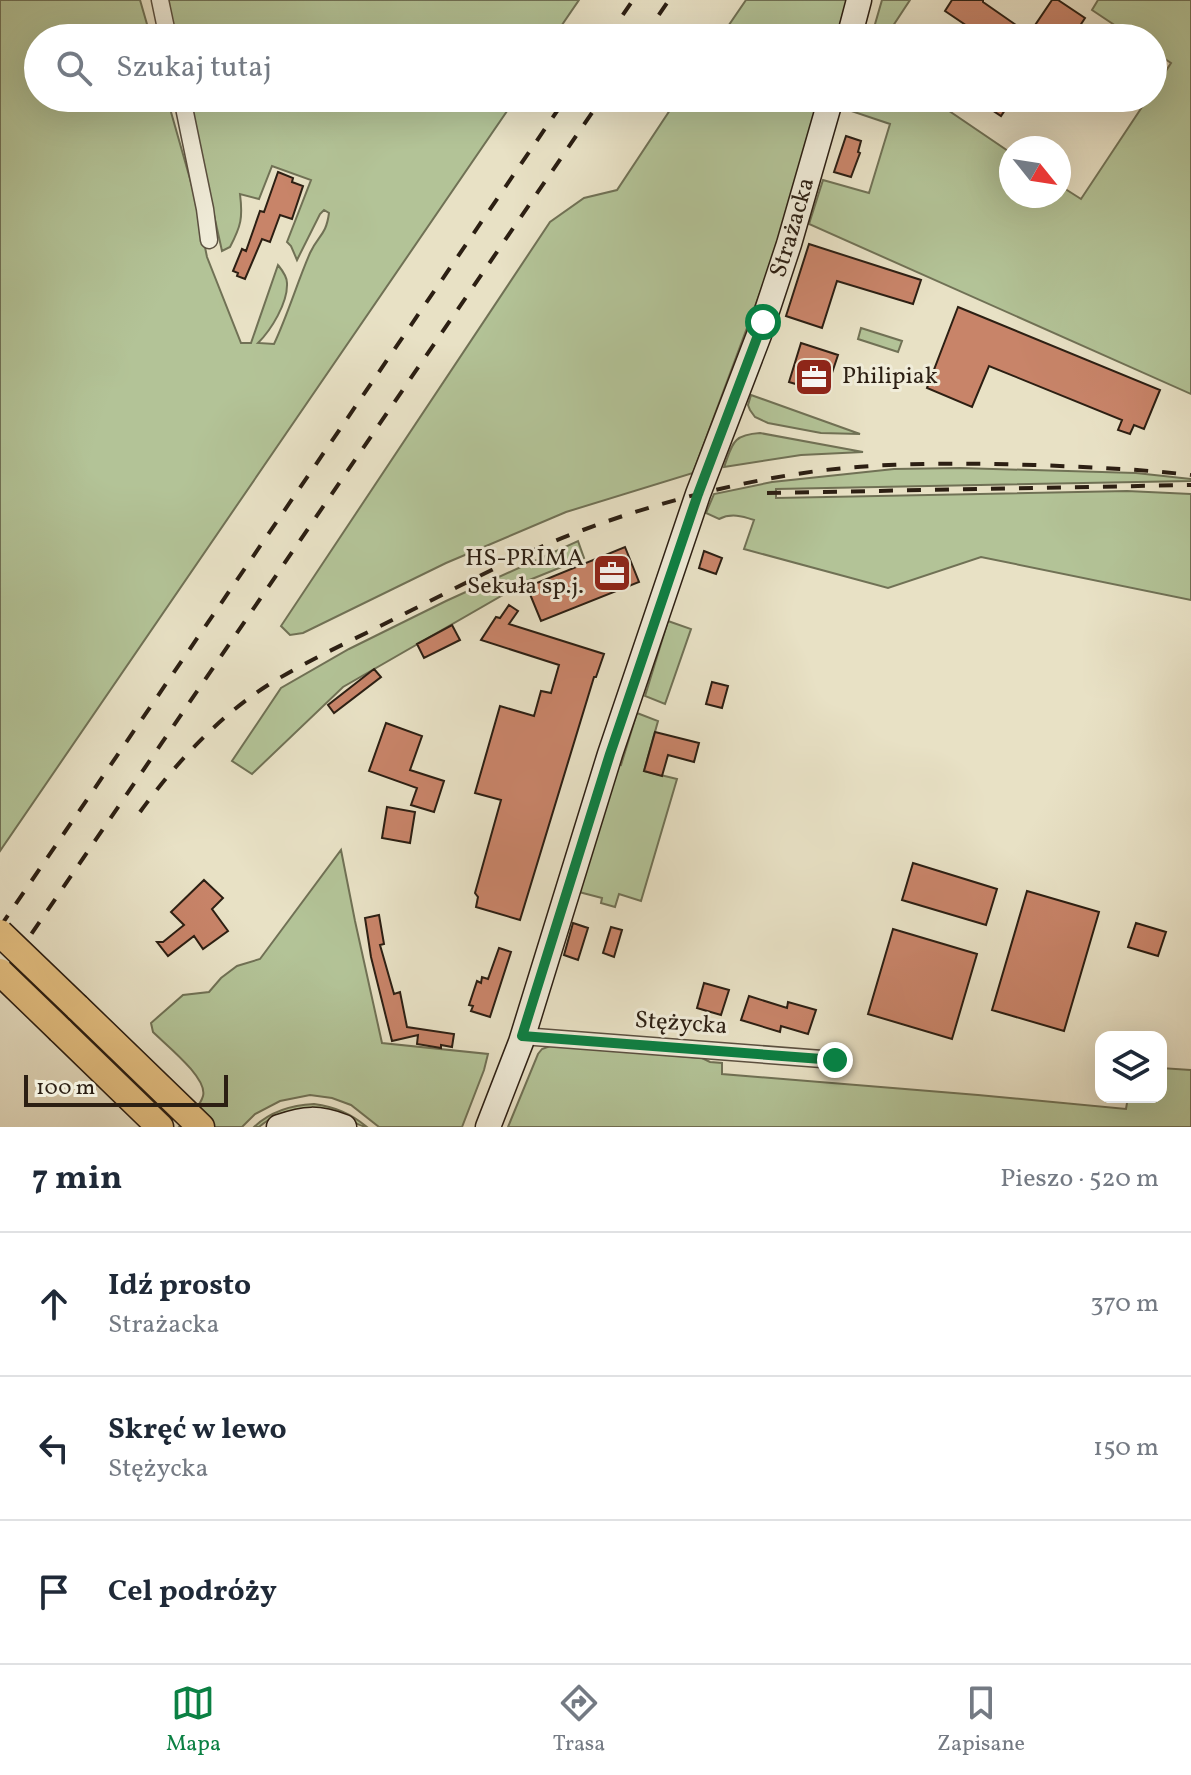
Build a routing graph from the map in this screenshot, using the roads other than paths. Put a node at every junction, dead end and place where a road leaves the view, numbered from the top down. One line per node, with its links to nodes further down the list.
1 (160, 0): 3 (street)
2 (859, 0): 4 (main road)
3 (165, 24)
4 (853, 24)
5 (185, 112): 7 (street)
6 (827, 112): 10 (main road, Strażacka)
7 (209, 240)
8 (0, 933): 13 (main road, bridge)
9 (0, 972): 12 (main road, bridge)
10 (522, 1036): 11 (street, Stężycka); 16 (main road, Strażacka)
11 (835, 1060)
12 (153, 1120)
13 (201, 1127)
14 (279, 1127): 15 (main road)
15 (344, 1127)
16 (488, 1127)

